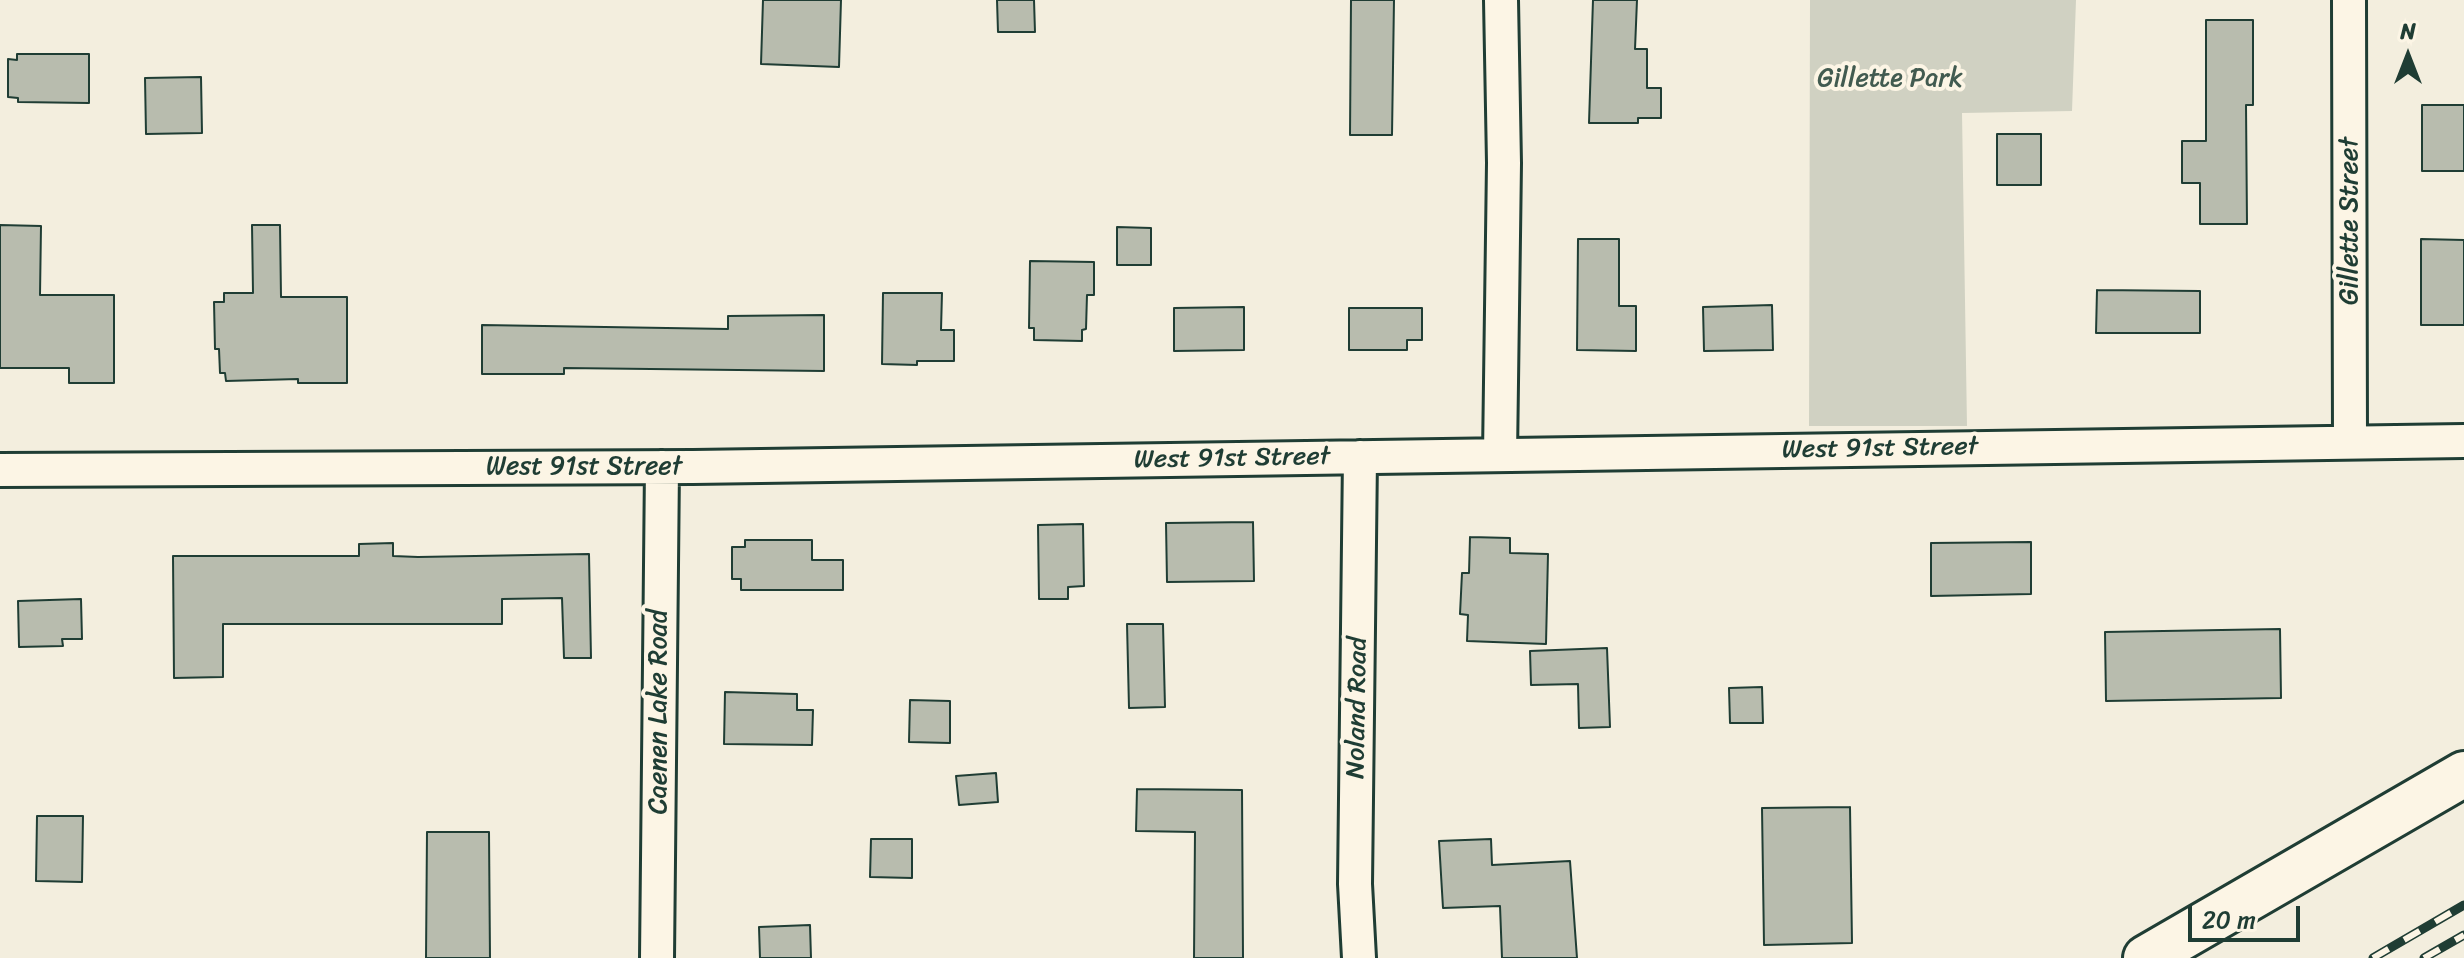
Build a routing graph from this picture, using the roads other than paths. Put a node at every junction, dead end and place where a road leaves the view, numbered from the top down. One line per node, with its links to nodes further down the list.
1 (1501, 0): 5 (street)
2 (2349, 0): 4 (street, Gillette Street)
3 (2464, 441): 4 (street, West 91st Street)
4 (2350, 442): 5 (street, West 91st Street)
5 (1500, 455): 6 (street, West 91st Street)
6 (1360, 457): 7 (street, West 91st Street); 11 (street, Noland Road)
7 (662, 467): 8 (street, West 91st Street); 10 (street, Caenen Lake Road)
8 (0, 470)
9 (2464, 774): 12 (main road)
10 (657, 958)
11 (1359, 958)
12 (2146, 958)

